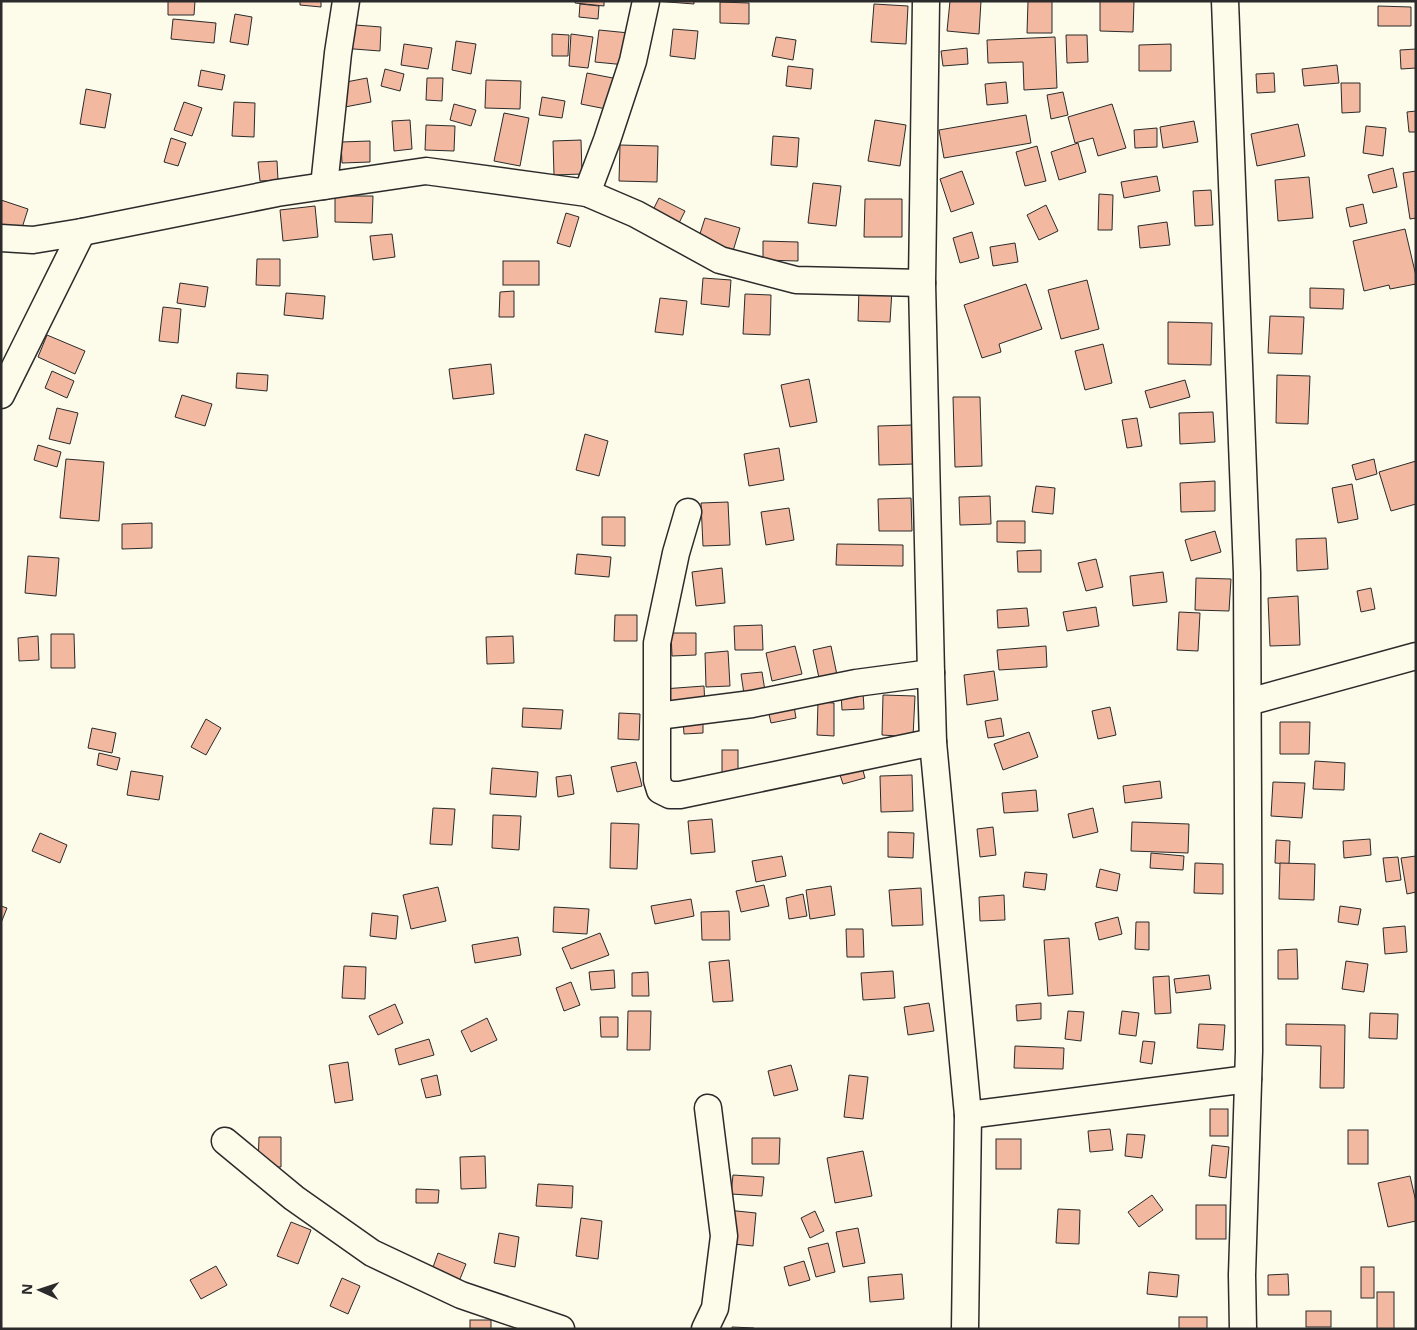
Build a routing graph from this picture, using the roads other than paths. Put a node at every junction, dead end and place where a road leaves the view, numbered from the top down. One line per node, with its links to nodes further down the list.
1 (346, 1): 5 (street)
2 (646, 1): 6 (street)
3 (926, 1): 9 (street)
4 (1225, 1): 14 (street)
5 (324, 186): 6 (street); 7 (street)
6 (587, 193): 9 (street)
7 (82, 232): 8 (street); 10 (street)
8 (1, 238)
9 (922, 283): 13 (street)
10 (1, 394)
11 (688, 512): 15 (street)
12 (1416, 656): 14 (street)
13 (931, 673): 15 (street); 16 (street)
14 (1248, 702): 17 (street)
15 (658, 716): 16 (street)
16 (933, 742): 19 (street)
17 (1248, 1079): 19 (street); 24 (street)
18 (708, 1108): 22 (street)
19 (968, 1115): 23 (street)
20 (225, 1141): 21 (street)
21 (561, 1329)
22 (705, 1329)
23 (965, 1329)
24 (1243, 1329)

